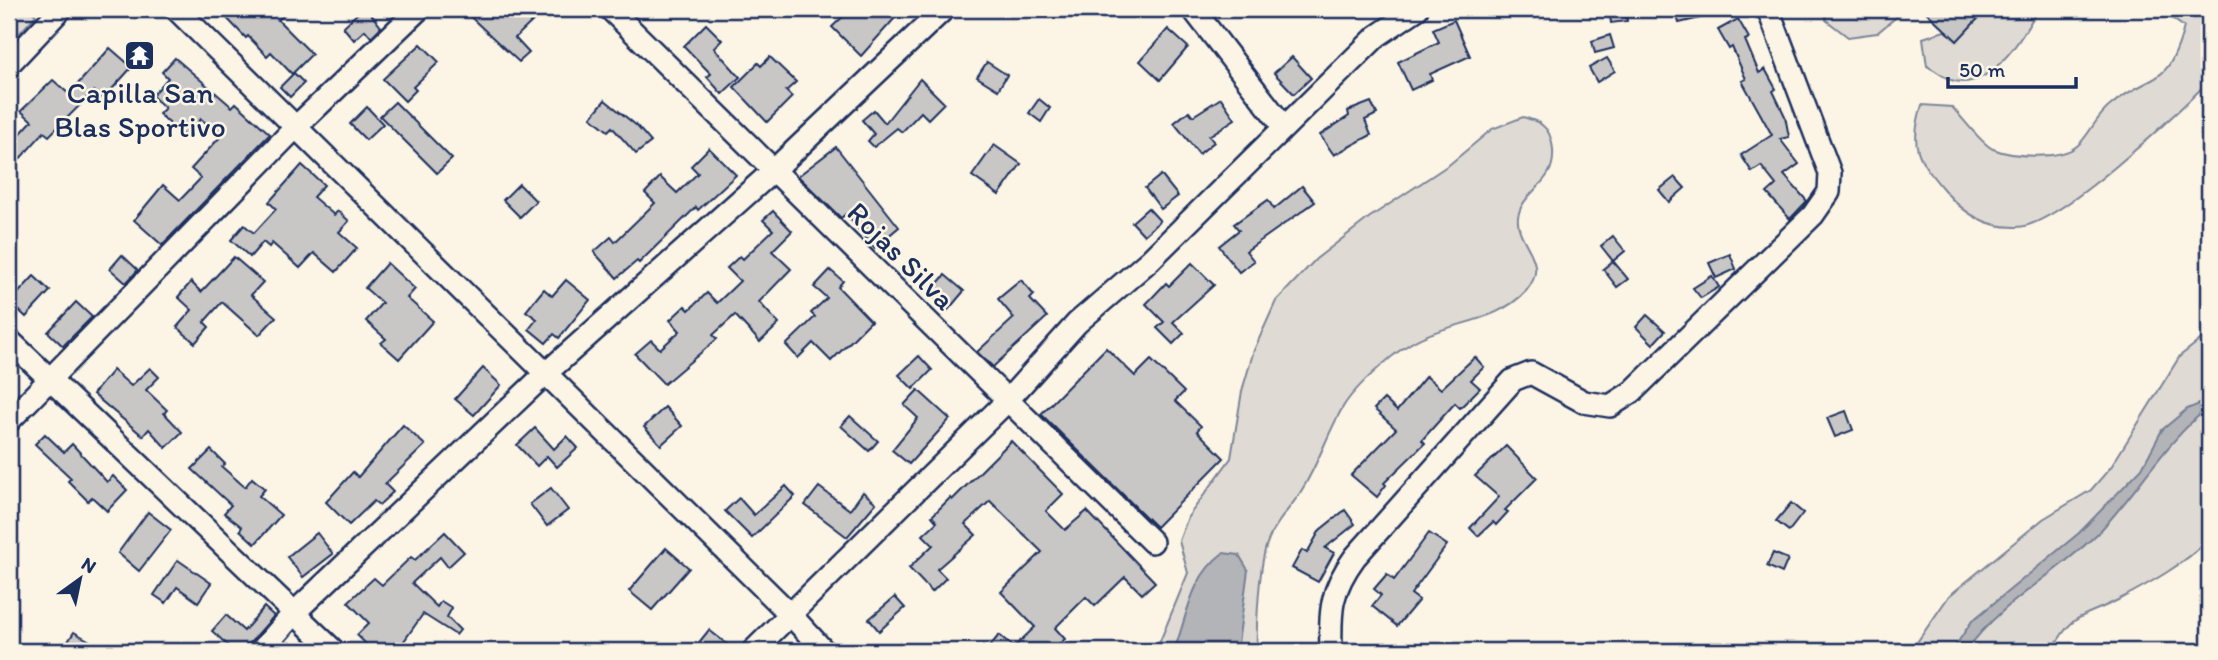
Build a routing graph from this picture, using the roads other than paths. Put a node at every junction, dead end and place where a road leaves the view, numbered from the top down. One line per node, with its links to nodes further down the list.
1 (61, 9): 9 (street)
2 (176, 9): 10 (street)
3 (419, 9): 10 (street)
4 (610, 9): 12 (street, Rojas Silva)
5 (944, 9): 12 (street)
6 (1193, 9): 11 (street)
7 (1417, 9): 11 (street)
8 (1768, 9): 25 (street)
9 (9, 64)
10 (297, 126): 14 (street); 15 (street)
11 (1283, 126): 16 (street)
12 (773, 171): 14 (street); 16 (street, Rojas Silva)
13 (9, 340): 15 (street)
14 (544, 375): 19 (street); 20 (street)
15 (50, 379): 17 (street); 19 (street)
16 (1006, 402): 18 (street, Rojas Silva); 20 (street)
17 (9, 421)
18 (1152, 542)
19 (294, 613): 21 (street); 22 (street)
20 (790, 614): 23 (street); 24 (street)
21 (261, 651)
22 (334, 651)
23 (753, 651)
24 (824, 651)
25 (1331, 651)

